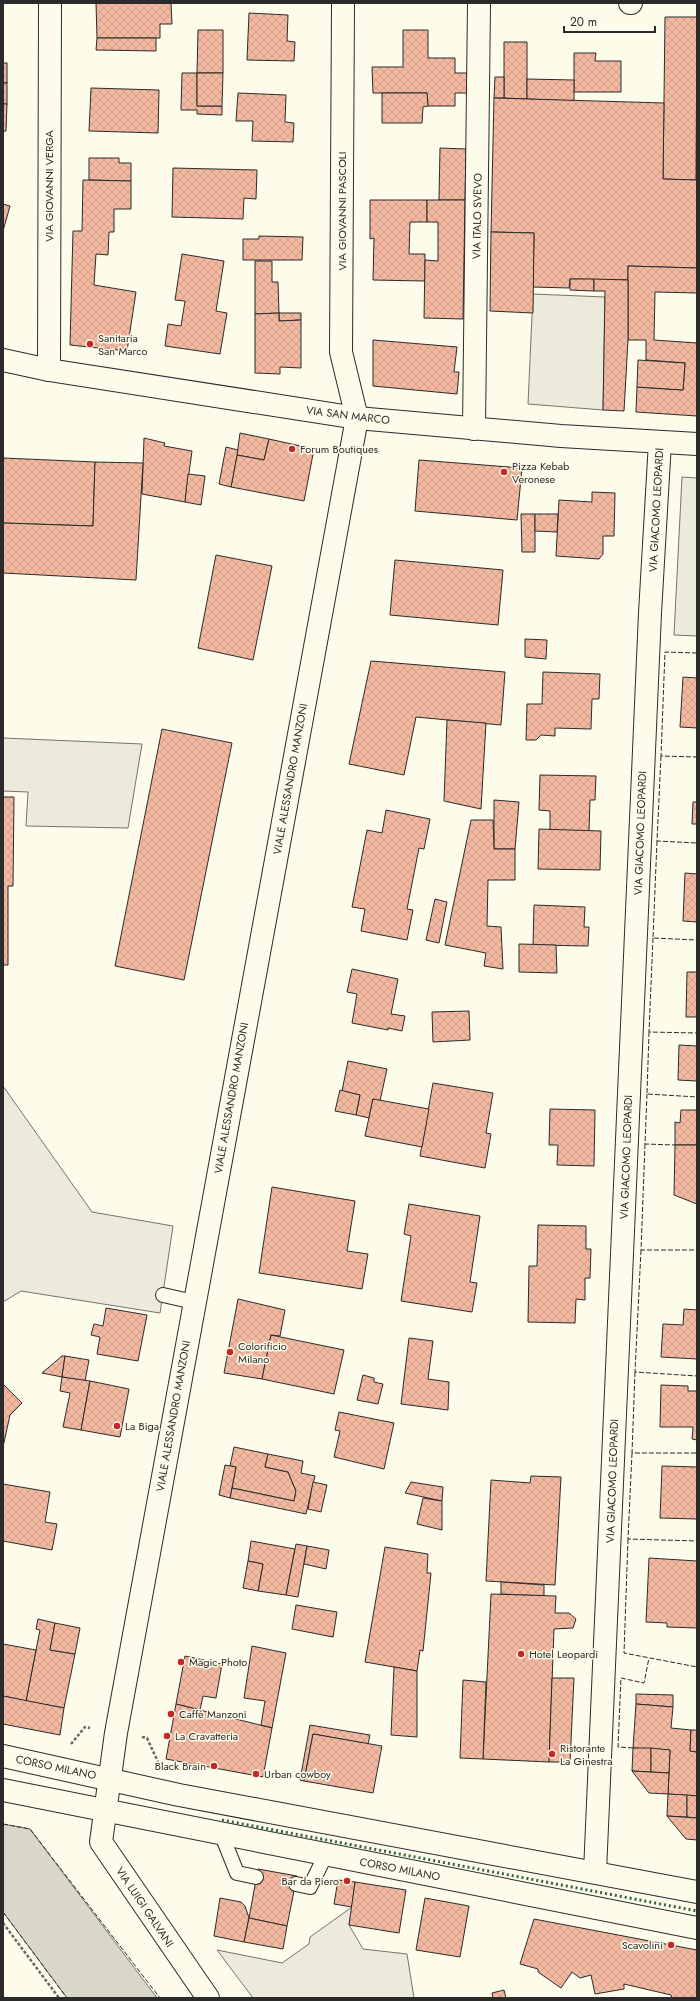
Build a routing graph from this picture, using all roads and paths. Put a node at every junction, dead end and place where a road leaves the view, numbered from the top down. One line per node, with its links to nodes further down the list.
1 (50, 3): 5 (street, VIA GIOVANNI VERGA)
2 (343, 3): 6 (street, VIA GIOVANNI PASCOLI)
3 (479, 3): 7 (street, VIA ITALO SVEVO)
4 (3, 360): 5 (street, VIA SAN MARCO)
5 (49, 370): 6 (street, VIA SAN MARCO)
6 (357, 418): 7 (street, VIA SAN MARCO); 11 (street, VIALE ALESSANDRO MANZONI)
7 (474, 429): 8 (street, VIA SAN MARCO)
8 (660, 442): 9 (street, VIA SAN MARCO); 20 (street, VIA GIACOMO LEOPARDI)
9 (697, 444)
10 (163, 1295): 11 (lane)
11 (194, 1302): 15 (street, VIALE ALESSANDRO MANZONI)
12 (85, 1727): 13 (path)
13 (70, 1745)
14 (3, 1756): 15 (street, CORSO MILANO)
15 (109, 1778): 17 (street, CORSO MILANO); 20 (street, CORSO MILANO)
16 (6, 1790): 17 (street, CORSO MILANO)
17 (104, 1810): 18 (street, CORSO MILANO); 27 (street, VIA LUIGI GALVANI)
18 (221, 1833): 19 (street, CORSO MILANO); 21 (lane)
19 (326, 1854): 22 (lane); 25 (street, CORSO MILANO)
20 (595, 1872): 23 (street, CORSO MILANO)
21 (256, 1877)
22 (296, 1884)
23 (697, 1892)
24 (3, 1923): 26 (path)
25 (697, 1928)
26 (59, 1998)
27 (208, 1998)

